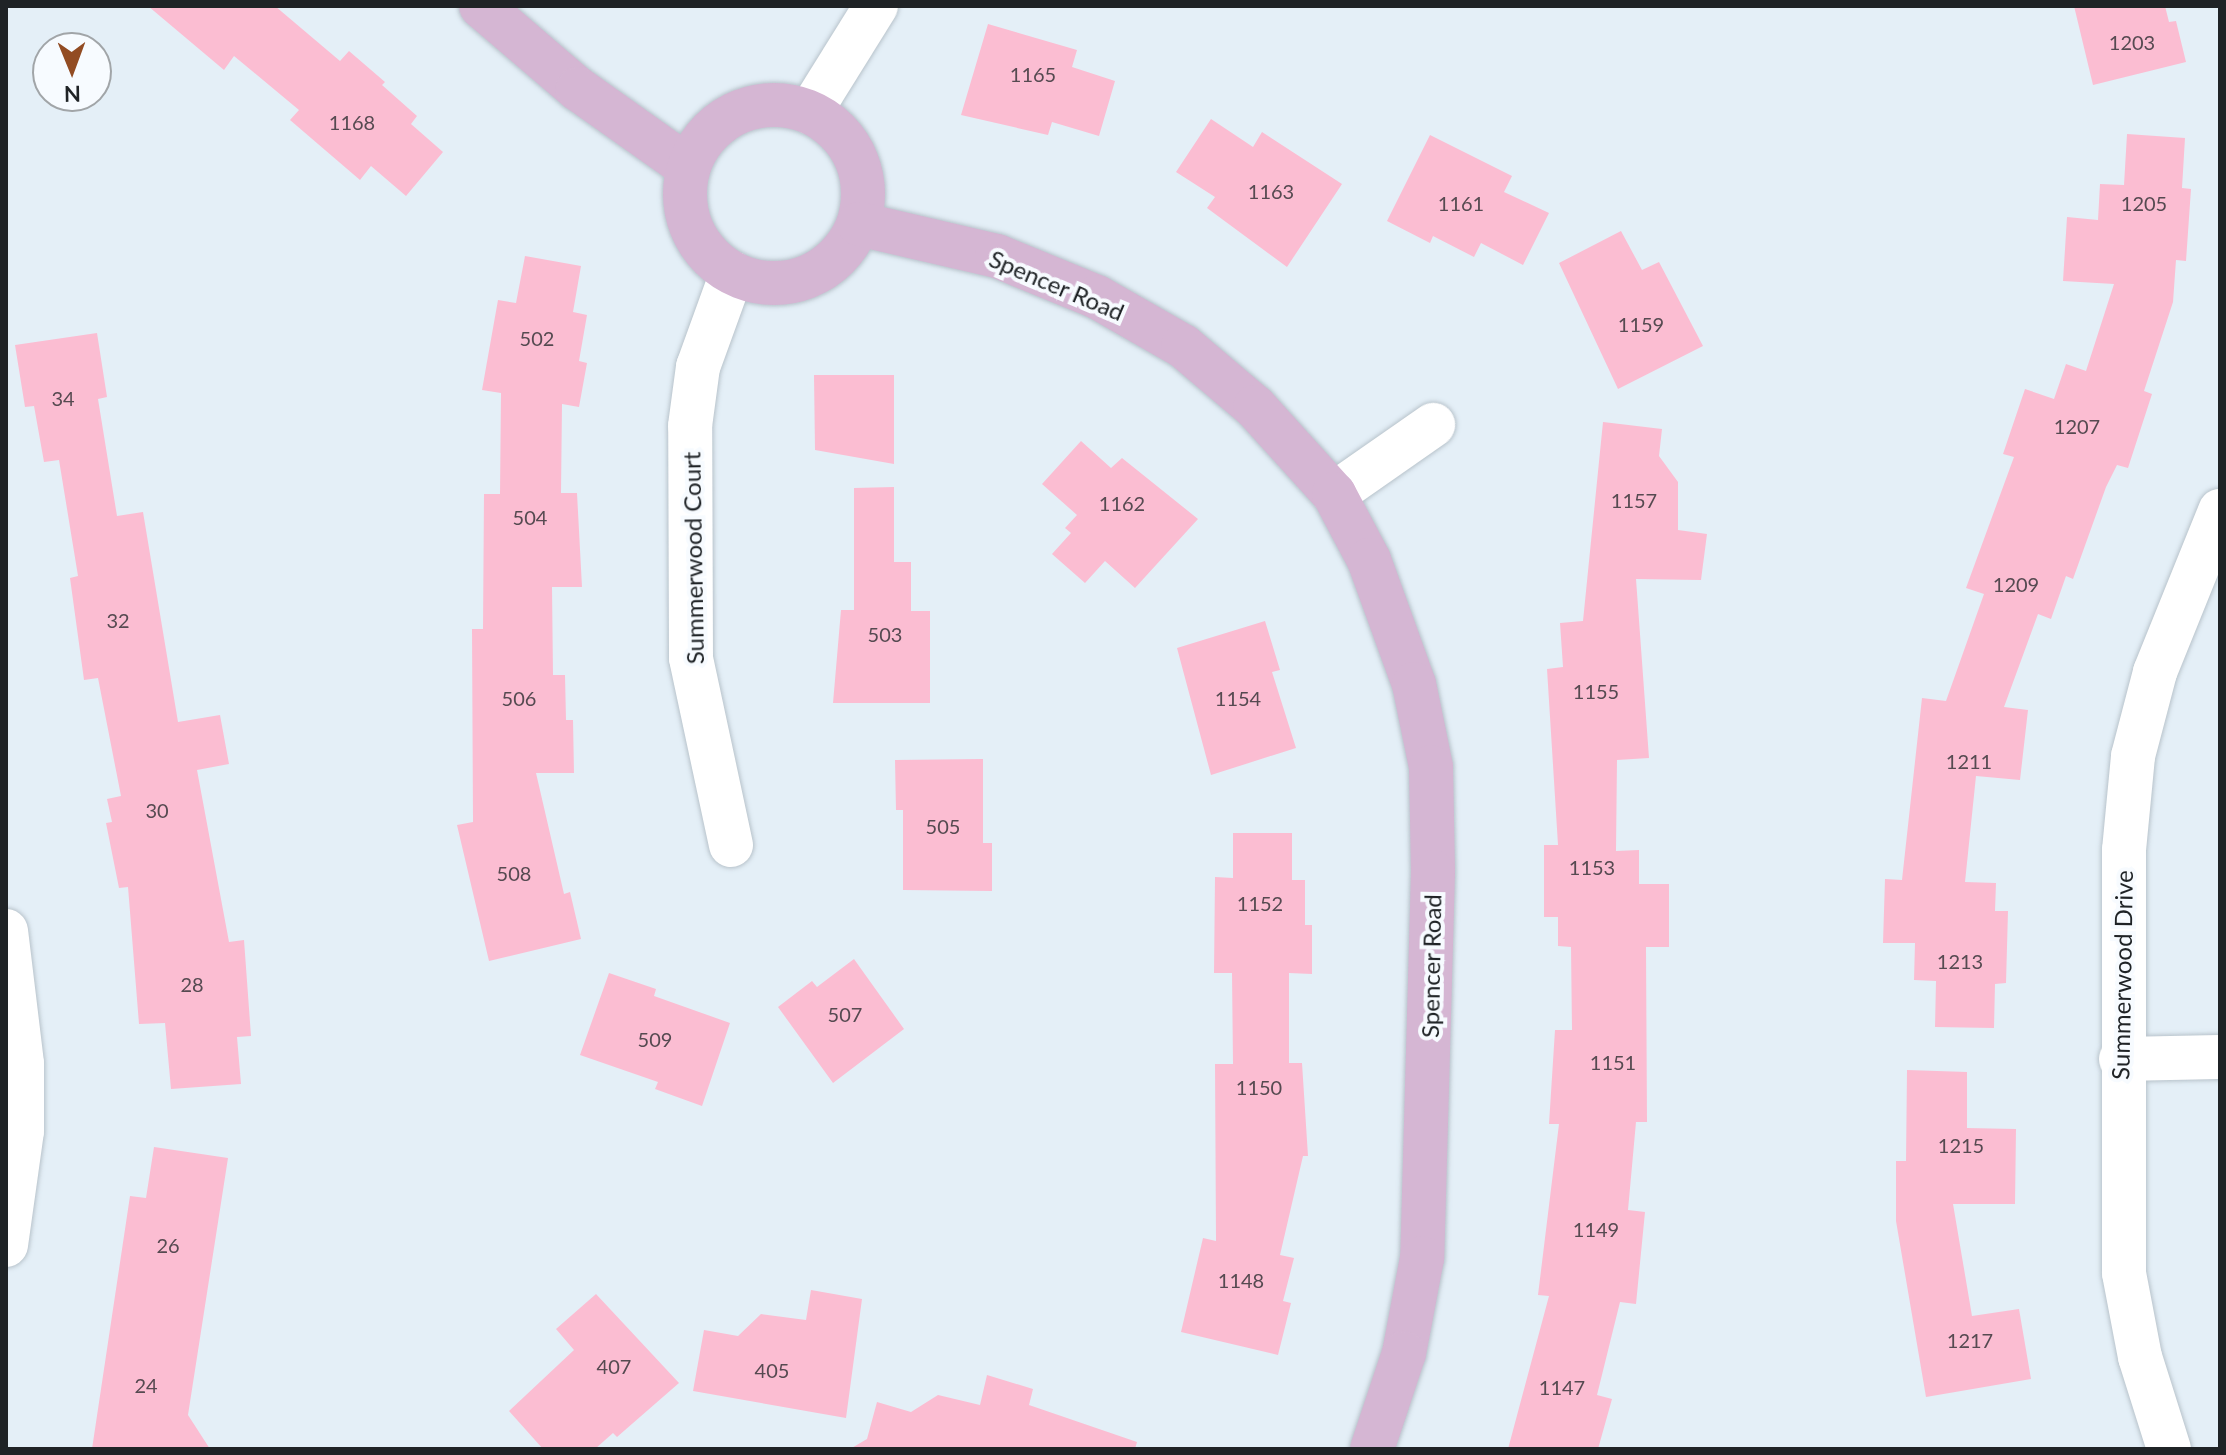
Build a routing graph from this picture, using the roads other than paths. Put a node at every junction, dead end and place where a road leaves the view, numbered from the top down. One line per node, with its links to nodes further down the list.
1 (481, 6): 4 (main road)
2 (876, 6): 3 (street)
3 (810, 112): 4 (main road); 5 (main road)
4 (688, 167): 6 (main road)
5 (859, 224): 6 (main road); 8 (main road, Spencer Road)
6 (732, 273): 10 (street, Summerwood Court)
7 (1433, 425): 8 (street)
8 (1334, 494): 16 (main road, Spencer Road)
9 (2220, 511): 13 (street, Summerwood Drive)
10 (731, 845)
11 (6, 931): 14 (street)
12 (2220, 1057): 13 (street)
13 (2121, 1059): 17 (street, Summerwood Drive)
14 (12, 1186): 15 (street)
15 (6, 1245)
16 (1372, 1449)
17 (2169, 1449)

